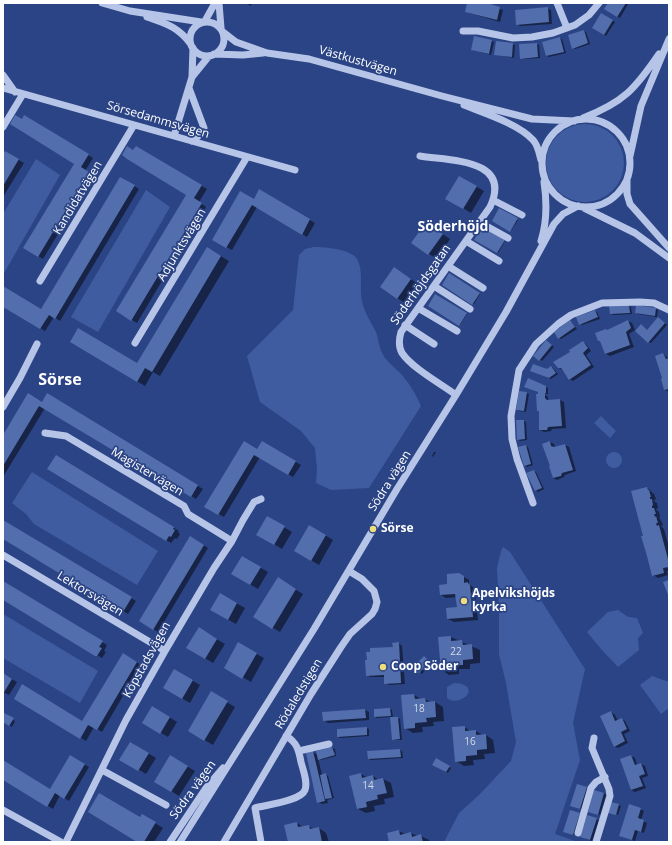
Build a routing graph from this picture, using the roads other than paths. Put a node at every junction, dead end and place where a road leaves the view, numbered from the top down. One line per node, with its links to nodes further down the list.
1 (102, 3): 6 (street)
2 (215, 3): 7 (street)
3 (219, 3): 9 (street)
4 (557, 3): 8 (street)
5 (599, 3): 8 (street)
6 (130, 10): 7 (street); 12 (street)
7 (203, 22): 9 (street); 12 (street)
8 (567, 28): 10 (street)
9 (222, 30): 13 (street, Västkustvägen); 14 (street)
10 (463, 31)
11 (669, 39): 22 (street, Västkustvägen); 29 (street, Västkustvägen)
12 (192, 46): 14 (street); 16 (street)
13 (267, 53): 14 (street, Västkustvägen); 21 (street, Västkustvägen)
14 (212, 55): 16 (street)
15 (3, 75): 19 (street)
16 (192, 77): 18 (street)
17 (3, 88): 19 (street, Sörsedammsvägen)
18 (189, 88): 25 (street); 26 (street)
19 (15, 92): 20 (street, Sörsedammsvägen)
20 (23, 94): 23 (street, Sörsedammsvägen); 24 (street)
21 (442, 96): 22 (street, Västkustvägen); 30 (street, Västkustvägen)
22 (576, 121): 29 (street); 30 (street)
23 (134, 126): 25 (street, Sörsedammsvägen); 45 (street, Kandidatvägen)
24 (3, 128)
25 (174, 136): 26 (street, Sörsedammsvägen)
26 (192, 141): 28 (street, Sörsedammsvägen)
27 (420, 156): 34 (street)
28 (247, 157): 31 (street, Sörsedammsvägen); 53 (street, Adjunktsvägen)
29 (629, 160): 33 (street)
30 (542, 164): 32 (street)
31 (294, 170)
32 (543, 175): 35 (street); 42 (street, Södra vägen)
33 (627, 178): 35 (street); 40 (street)
34 (493, 200): 36 (street); 37 (street, Söderhöjdsgatan)
35 (580, 207): 41 (street); 42 (street, Södra vägen)
36 (522, 215)
37 (479, 222): 38 (street); 39 (street, Söderhöjdsgatan)
38 (508, 238)
39 (466, 241): 43 (street); 44 (street, Söderhöjdsgatan)
40 (669, 248)
41 (669, 258)
42 (535, 260): 56 (street, Södra vägen)
43 (499, 261)
44 (448, 266): 46 (street, Söderhöjdsgatan); 47 (street)
45 (40, 281)
46 (434, 286): 48 (street, Söderhöjdsgatan); 49 (street)
47 (483, 288)
48 (418, 308): 51 (street, Söderhöjdsgatan); 52 (street)
49 (470, 309)
50 (669, 310): 60 (street)
51 (405, 325): 55 (street); 56 (street, Söderhöjdsgatan)
52 (457, 331)
53 (135, 343)
54 (38, 344): 57 (street)
55 (434, 344)
56 (456, 395): 63 (street, Södra vägen)
57 (3, 407)
58 (45, 433): 61 (street, Magistervägen)
59 (261, 499): 61 (street, Köpstadsvägen)
60 (533, 503)
61 (232, 541): 64 (street, Köpstadsvägen)
62 (3, 555): 64 (street, Lektorsvägen)
63 (349, 571): 65 (street, Rödaledstigen); 69 (street, Södra vägen)
64 (165, 651): 70 (street, Köpstadsvägen)
65 (286, 736): 68 (street); 72 (street, Rödaledstigen)
66 (594, 738): 71 (street)
67 (329, 744): 68 (street)
68 (299, 751): 74 (street)
69 (236, 752): 79 (street, Södra vägen); 80 (street, Södra vägen)
70 (102, 770): 73 (street); 78 (street, Köpstadsvägen)
71 (604, 777): 76 (street); 83 (street)
72 (247, 801): 74 (street); 81 (street, Rödaledstigen)
73 (166, 805)
74 (255, 808): 82 (street)
75 (3, 810): 77 (street)
76 (578, 833)
77 (61, 842)
78 (66, 842)
79 (170, 842)
80 (180, 842)
81 (224, 842)
82 (262, 842)
83 (596, 842)

